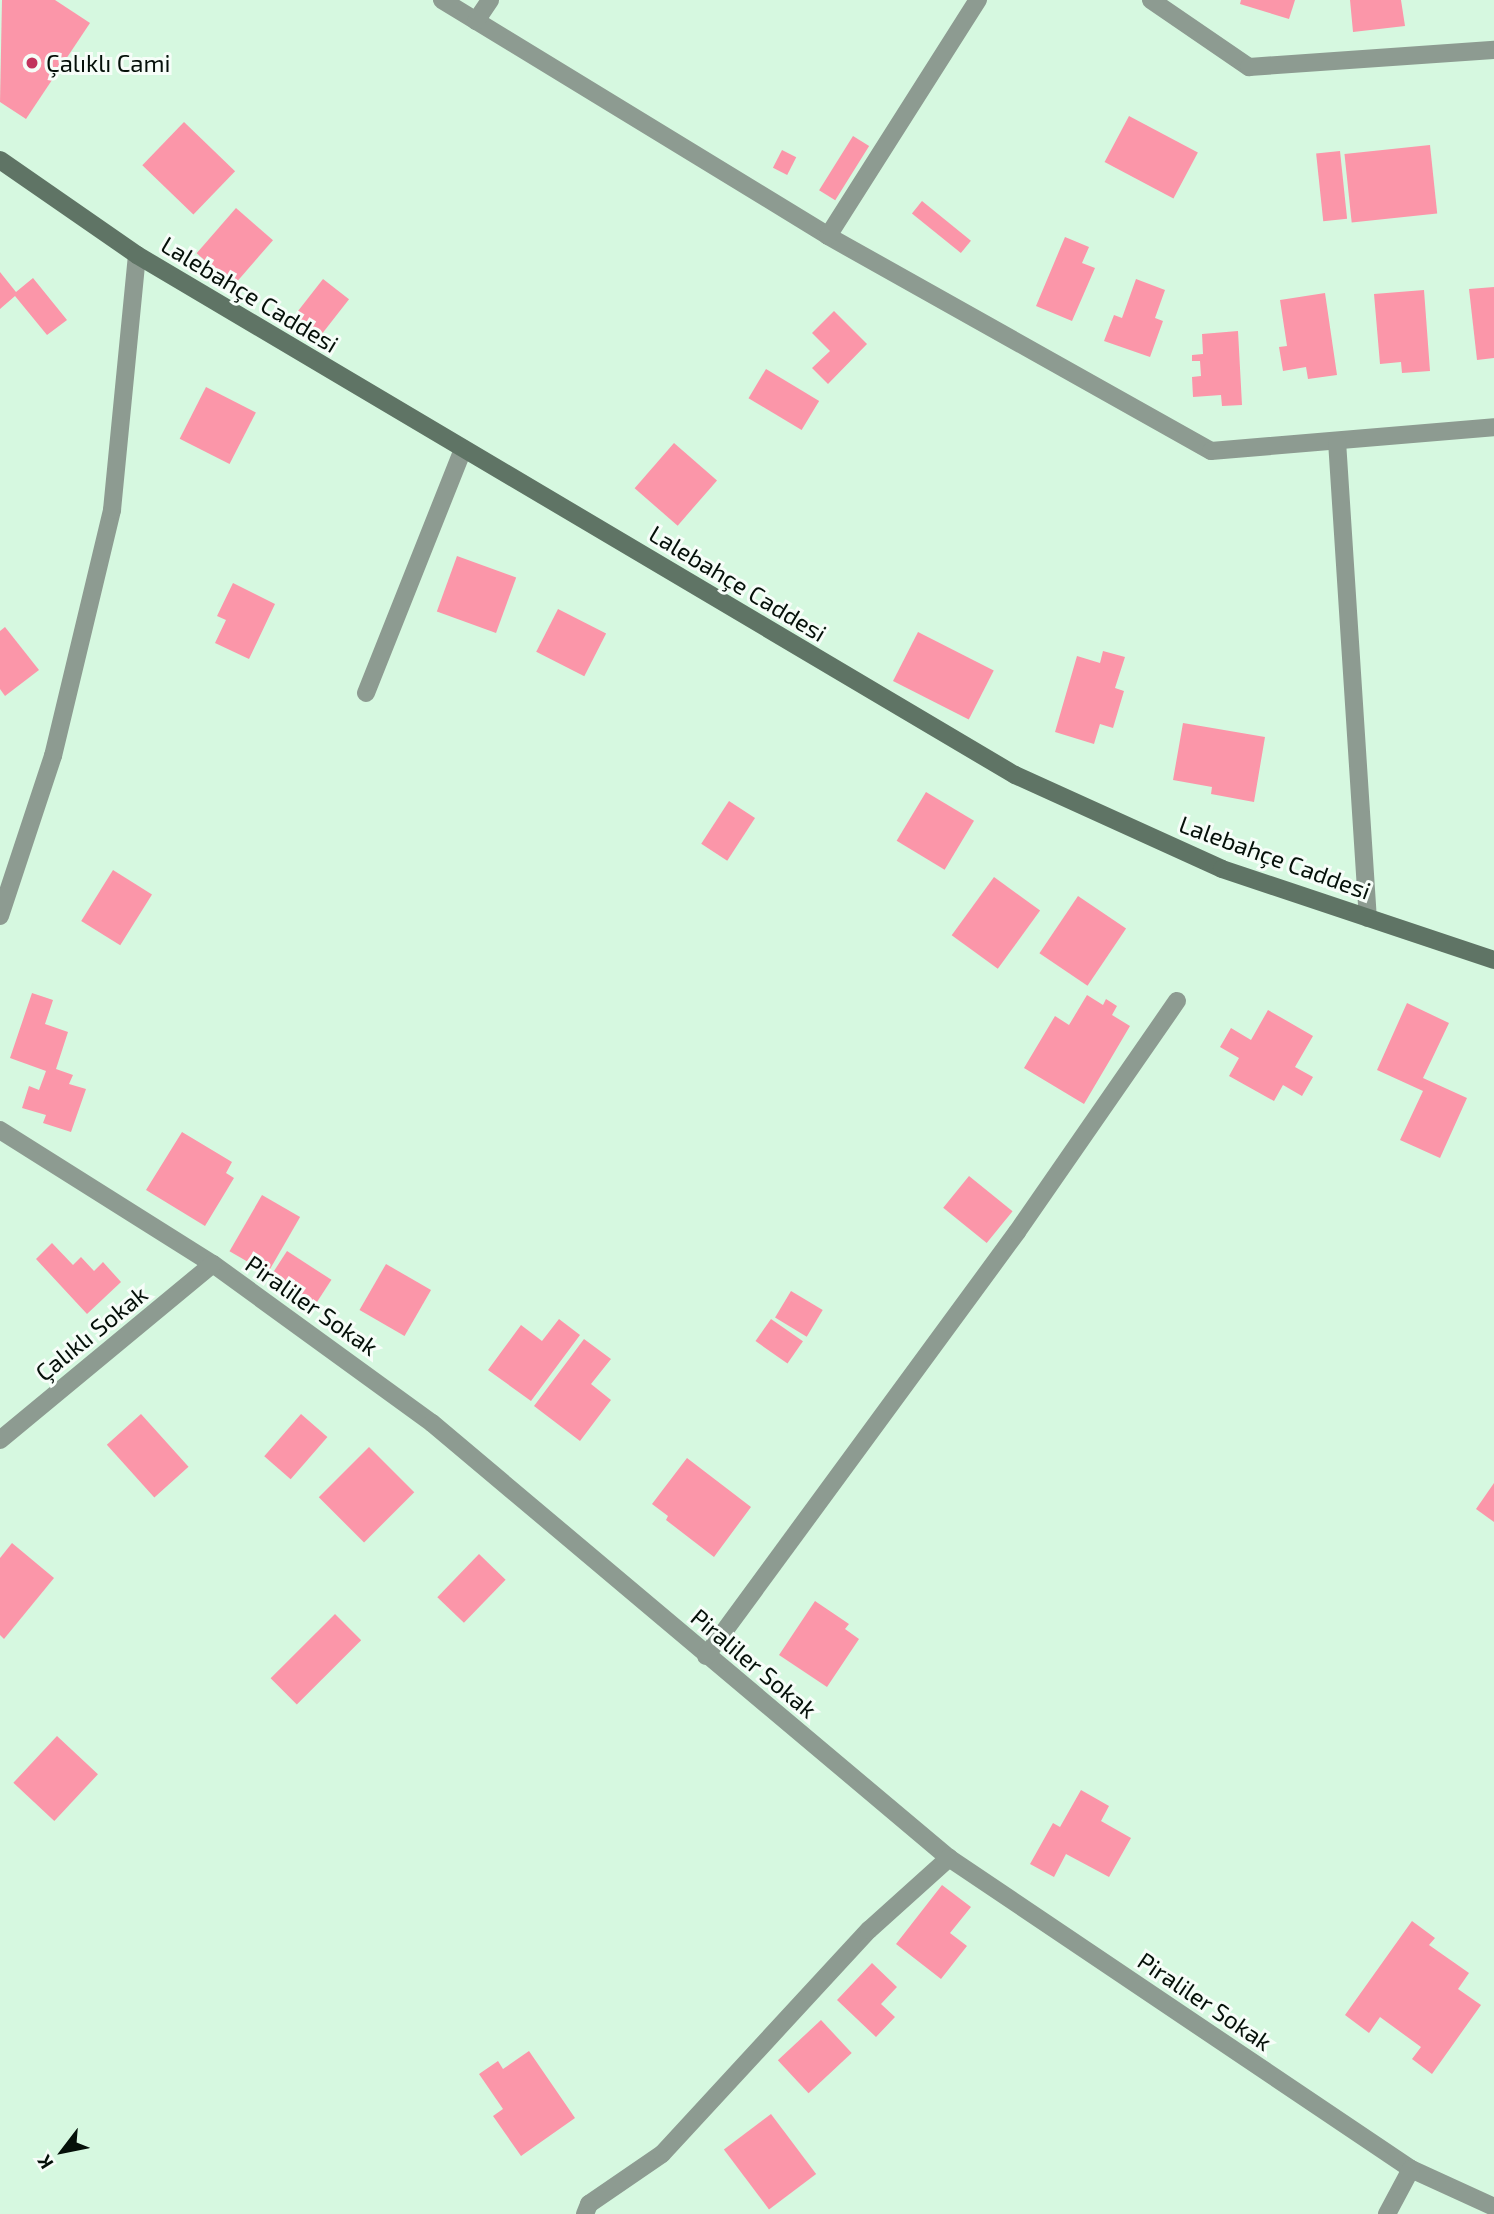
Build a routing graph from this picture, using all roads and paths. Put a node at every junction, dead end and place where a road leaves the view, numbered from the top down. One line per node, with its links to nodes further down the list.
1 (442, 0): 5 (street)
2 (490, 0): 5 (street)
3 (978, 0): 8 (street)
4 (1152, 0): 6 (street)
5 (477, 21): 8 (street)
6 (1494, 50)
7 (0, 160): 9 (street, Lalebahçe Caddesi)
8 (828, 236): 11 (street)
9 (136, 256): 12 (street, Lalebahçe Caddesi); 14 (street)
10 (1494, 427): 11 (street)
11 (1337, 441): 15 (street)
12 (463, 449): 13 (street); 15 (street, Lalebahçe Caddesi)
13 (366, 692)
14 (0, 916)
15 (1368, 918): 16 (street, Lalebahçe Caddesi)
16 (1494, 960)
17 (1177, 1001): 21 (street)
18 (0, 1130): 19 (street, Piraliler Sokak)
19 (213, 1264): 20 (street, Çalıklı Sokak); 21 (street, Piraliler Sokak)
20 (0, 1440)
21 (706, 1656): 22 (street, Piraliler Sokak)
22 (949, 1858): 23 (street, Piraliler Sokak); 25 (street)
23 (1411, 2169): 24 (street, Piraliler Sokak); 26 (street)
24 (1494, 2207)
25 (585, 2214)
26 (1387, 2214)

